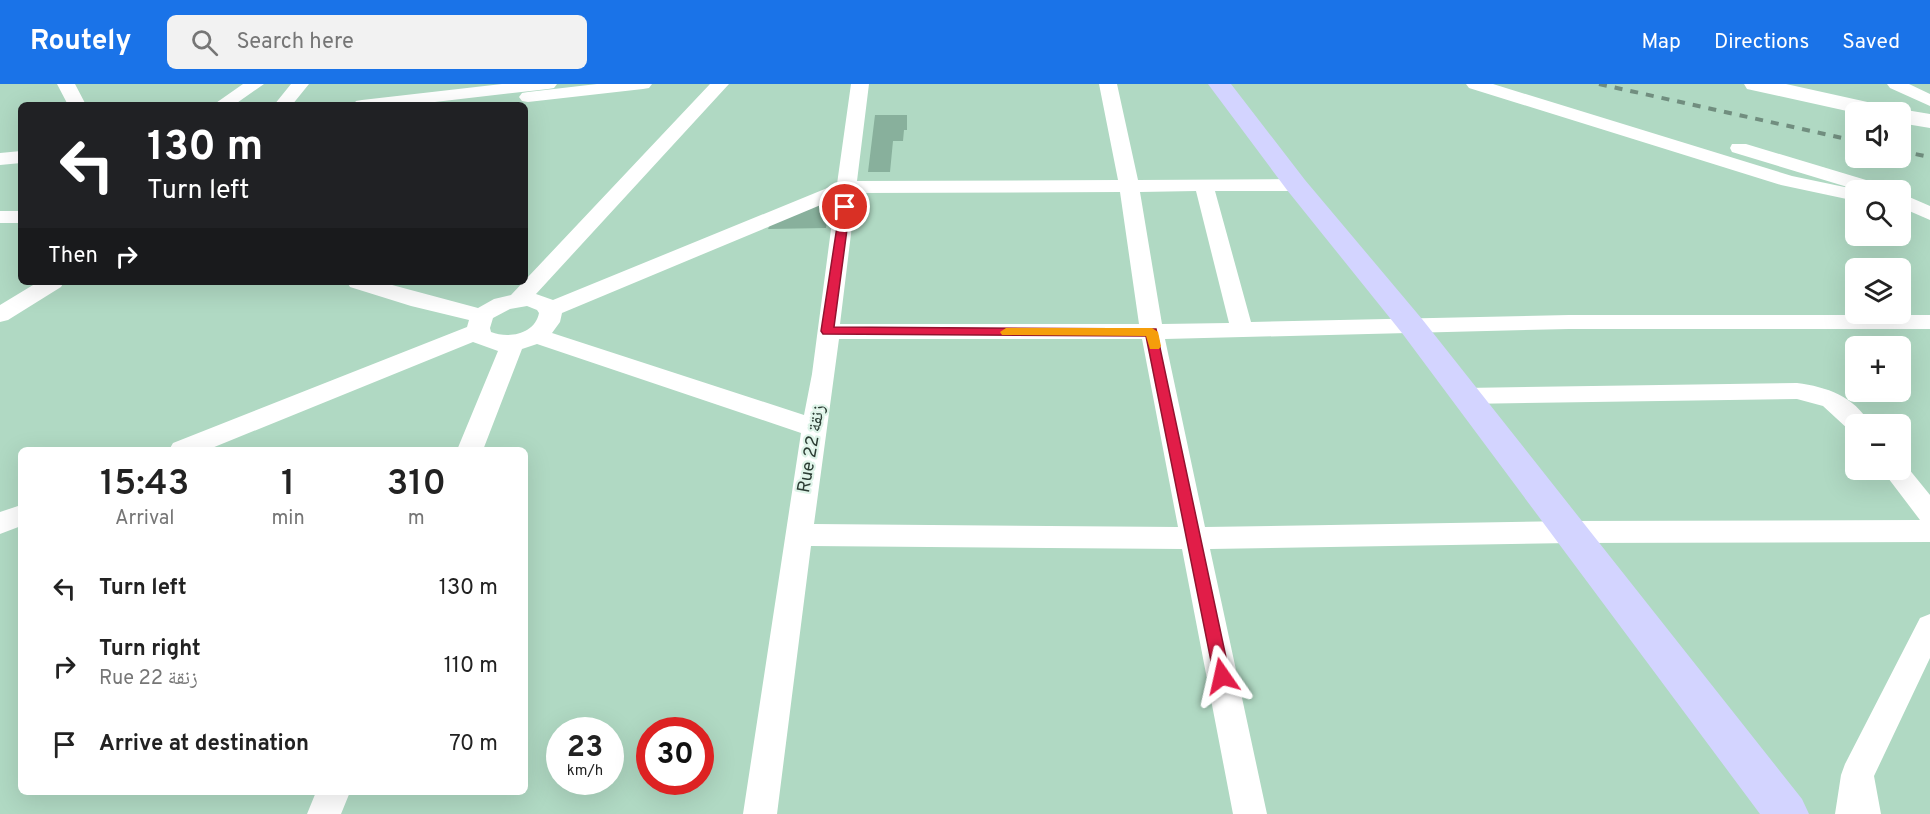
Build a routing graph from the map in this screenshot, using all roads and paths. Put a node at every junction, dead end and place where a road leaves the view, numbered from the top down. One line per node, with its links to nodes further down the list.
1 (66, 84): 15 (street)
2 (255, 84): 16 (street)
3 (300, 84): 17 (street)
4 (548, 84): 18 (street)
5 (643, 84): 19 (street)
6 (720, 84): 38 (street)
7 (860, 84): 30 (street, Rue 22 زنقة)
8 (1108, 84): 27 (street)
9 (1219, 84): 28 (main road)
10 (1475, 84): 31 (street)
11 (1518, 84): 26 (street)
12 (1755, 84): 14 (street)
13 (1896, 84): 21 (street)
14 (1778, 86): 20 (street)
15 (75, 102)
16 (227, 102)
17 (285, 102)
18 (389, 102)
19 (485, 102)
20 (1845, 103)
21 (1922, 114)
22 (18, 144): 23 (street)
23 (0, 146)
24 (18, 157): 25 (street)
25 (0, 159)
26 (1849, 180)
27 (1129, 185): 29 (street); 30 (street); 46 (street)
28 (1296, 185): 29 (street); 43 (main road)
29 (1204, 186): 44 (street)
30 (848, 187): 39 (street); 45 (street, Rue 22 زنقة)
31 (1845, 193)
32 (1911, 204): 33 (street)
33 (1930, 214)
34 (0, 217): 35 (street)
35 (18, 217)
36 (47, 285): 40 (street)
37 (368, 285): 42 (street)
38 (519, 299): 39 (street); 42 (street)
39 (550, 309): 47 (street)
40 (0, 315)
41 (1930, 322): 43 (street)
42 (480, 323): 48 (street); 52 (street)
43 (1412, 326): 44 (street); 49 (main road)
44 (1242, 330): 46 (street)
45 (828, 331): 46 (street); 51 (street, Rue 22 زنقة)
46 (1152, 332): 61 (street)
47 (536, 336): 48 (street); 51 (street)
48 (512, 344): 53 (street)
49 (1464, 396): 50 (street); 59 (main road)
50 (1848, 414)
51 (813, 428): 60 (street, Rue 22 زنقة)
52 (189, 447)
53 (471, 447)
54 (1903, 480): 55 (street)
55 (1930, 514)
56 (18, 516): 57 (street)
57 (0, 523)
58 (1930, 531): 59 (street)
59 (1570, 532): 61 (street); 63 (main road)
60 (798, 535): 61 (street); 67 (street, Rue 22 زنقة)
61 (1195, 538): 68 (street)
62 (1930, 627): 64 (street)
63 (1734, 747): 69 (main road); 70 (main road)
64 (1857, 775): 71 (street); 72 (street)
65 (332, 795): 66 (street)
66 (324, 814)
67 (760, 814)
68 (1250, 814)
69 (1787, 814)
70 (1810, 814)
71 (1852, 814)
72 (1864, 814)

